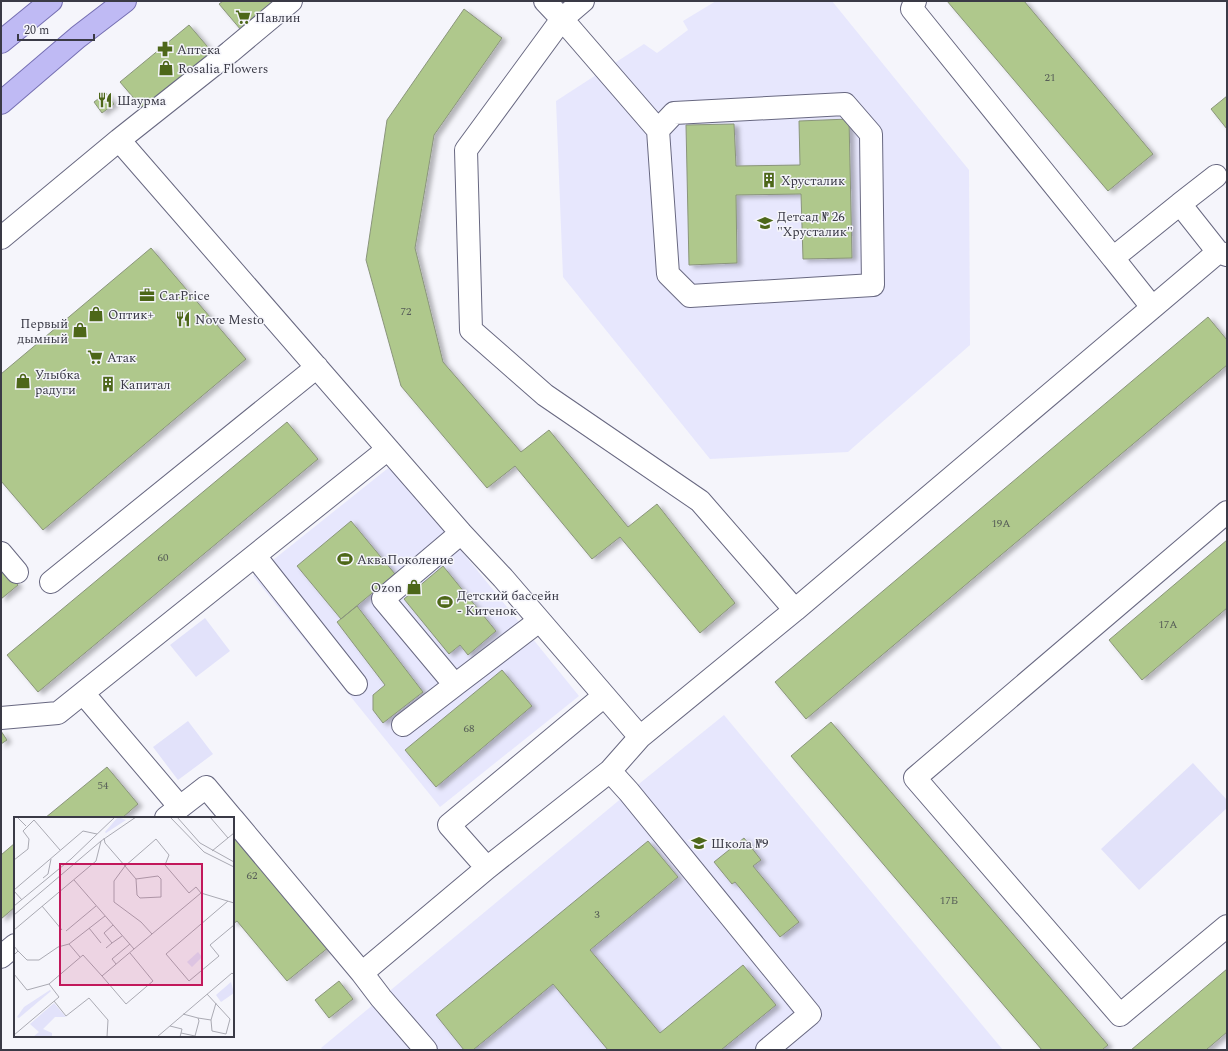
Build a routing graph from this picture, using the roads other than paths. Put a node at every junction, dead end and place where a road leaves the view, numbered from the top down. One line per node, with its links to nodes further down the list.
1 (51, 1): 8 (main road)
2 (125, 1): 9 (main road)
3 (291, 1): 11 (lane)
4 (545, 1): 7 (lane)
5 (583, 1): 7 (lane)
6 (915, 1): 16 (lane)
7 (562, 19): 10 (lane); 26 (lane)
8 (1, 42)
9 (1, 103)
10 (658, 130): 10 (lane)
11 (120, 140): 14 (lane); 18 (lane)
12 (1216, 176): 13 (lane)
13 (1180, 204): 15 (lane); 16 (lane)
14 (1, 238)
15 (1222, 254): 17 (lane)
16 (1113, 258): 17 (lane)
17 (1152, 308): 26 (lane)
18 (317, 367): 19 (lane); 25 (lane)
19 (388, 449): 21 (lane); 23 (lane)
20 (1227, 512): 40 (lane)
21 (461, 533): 27 (lane); 29 (lane)
22 (1, 553): 24 (lane)
23 (255, 556): 28 (lane); 30 (lane)
24 (17, 572)
25 (51, 582)
26 (795, 610): 34 (lane)
27 (540, 621): 29 (lane); 31 (lane)
28 (356, 684)
29 (455, 685): 33 (lane)
30 (83, 693): 32 (lane); 36 (lane)
31 (604, 696): 34 (lane); 39 (lane)
32 (1, 718)
33 (403, 725)
34 (640, 738): 35 (lane)
35 (610, 771): 39 (lane); 45 (lane)
36 (172, 812): 37 (lane)
37 (230, 817)
38 (234, 821): 43 (lane)
39 (487, 868): 43 (lane)
40 (1227, 926)
41 (14, 946): 42 (lane)
42 (1, 957)
43 (362, 973): 44 (lane)
44 (426, 1050)
45 (767, 1050)

